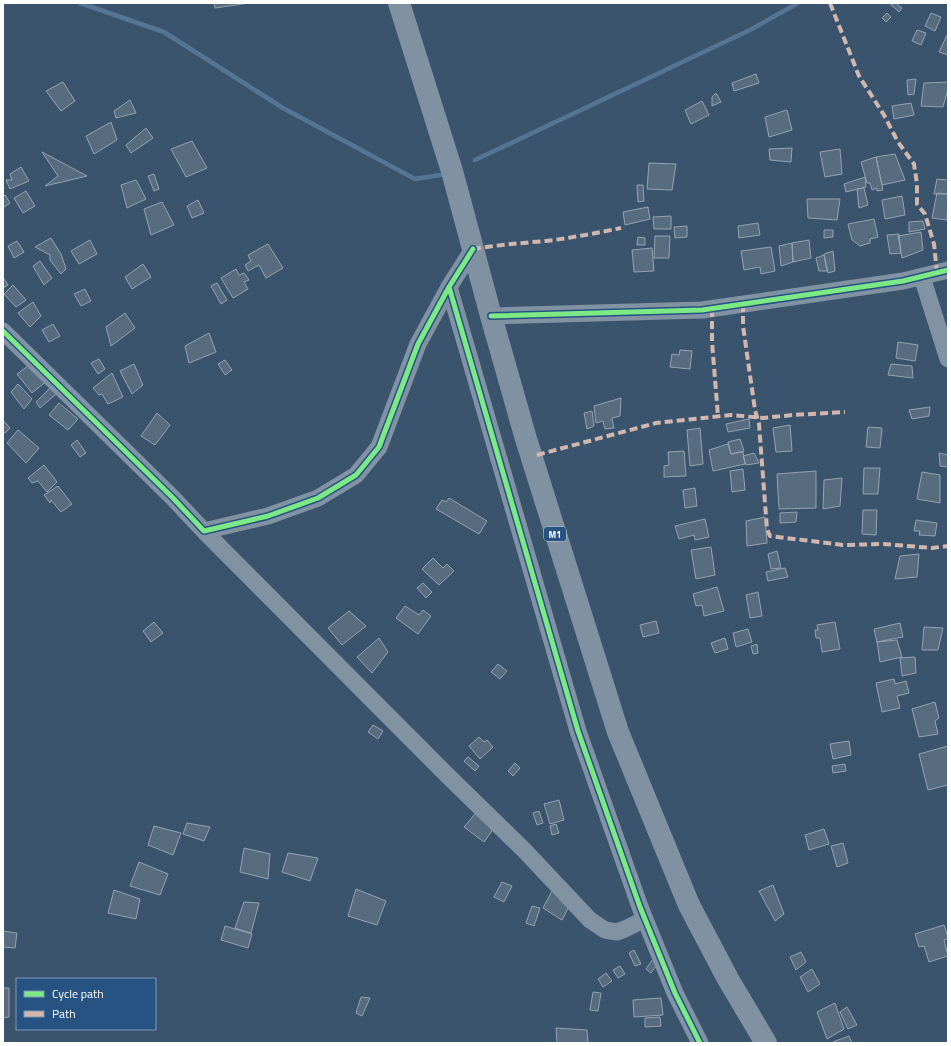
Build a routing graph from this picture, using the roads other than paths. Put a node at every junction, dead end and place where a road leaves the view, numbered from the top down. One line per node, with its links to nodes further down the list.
1 (399, 3): 2 (highway, M1)
2 (473, 249): 5 (street); 6 (highway, M1)
3 (948, 270): 4 (street)
4 (922, 277): 6 (street); 8 (street)
5 (449, 287): 9 (street); 10 (street)
6 (491, 316): 12 (highway, M1)
7 (3, 330): 9 (street)
8 (948, 359)
9 (204, 531): 10 (street)
10 (644, 919): 11 (street)
11 (700, 1043)
12 (766, 1043)

